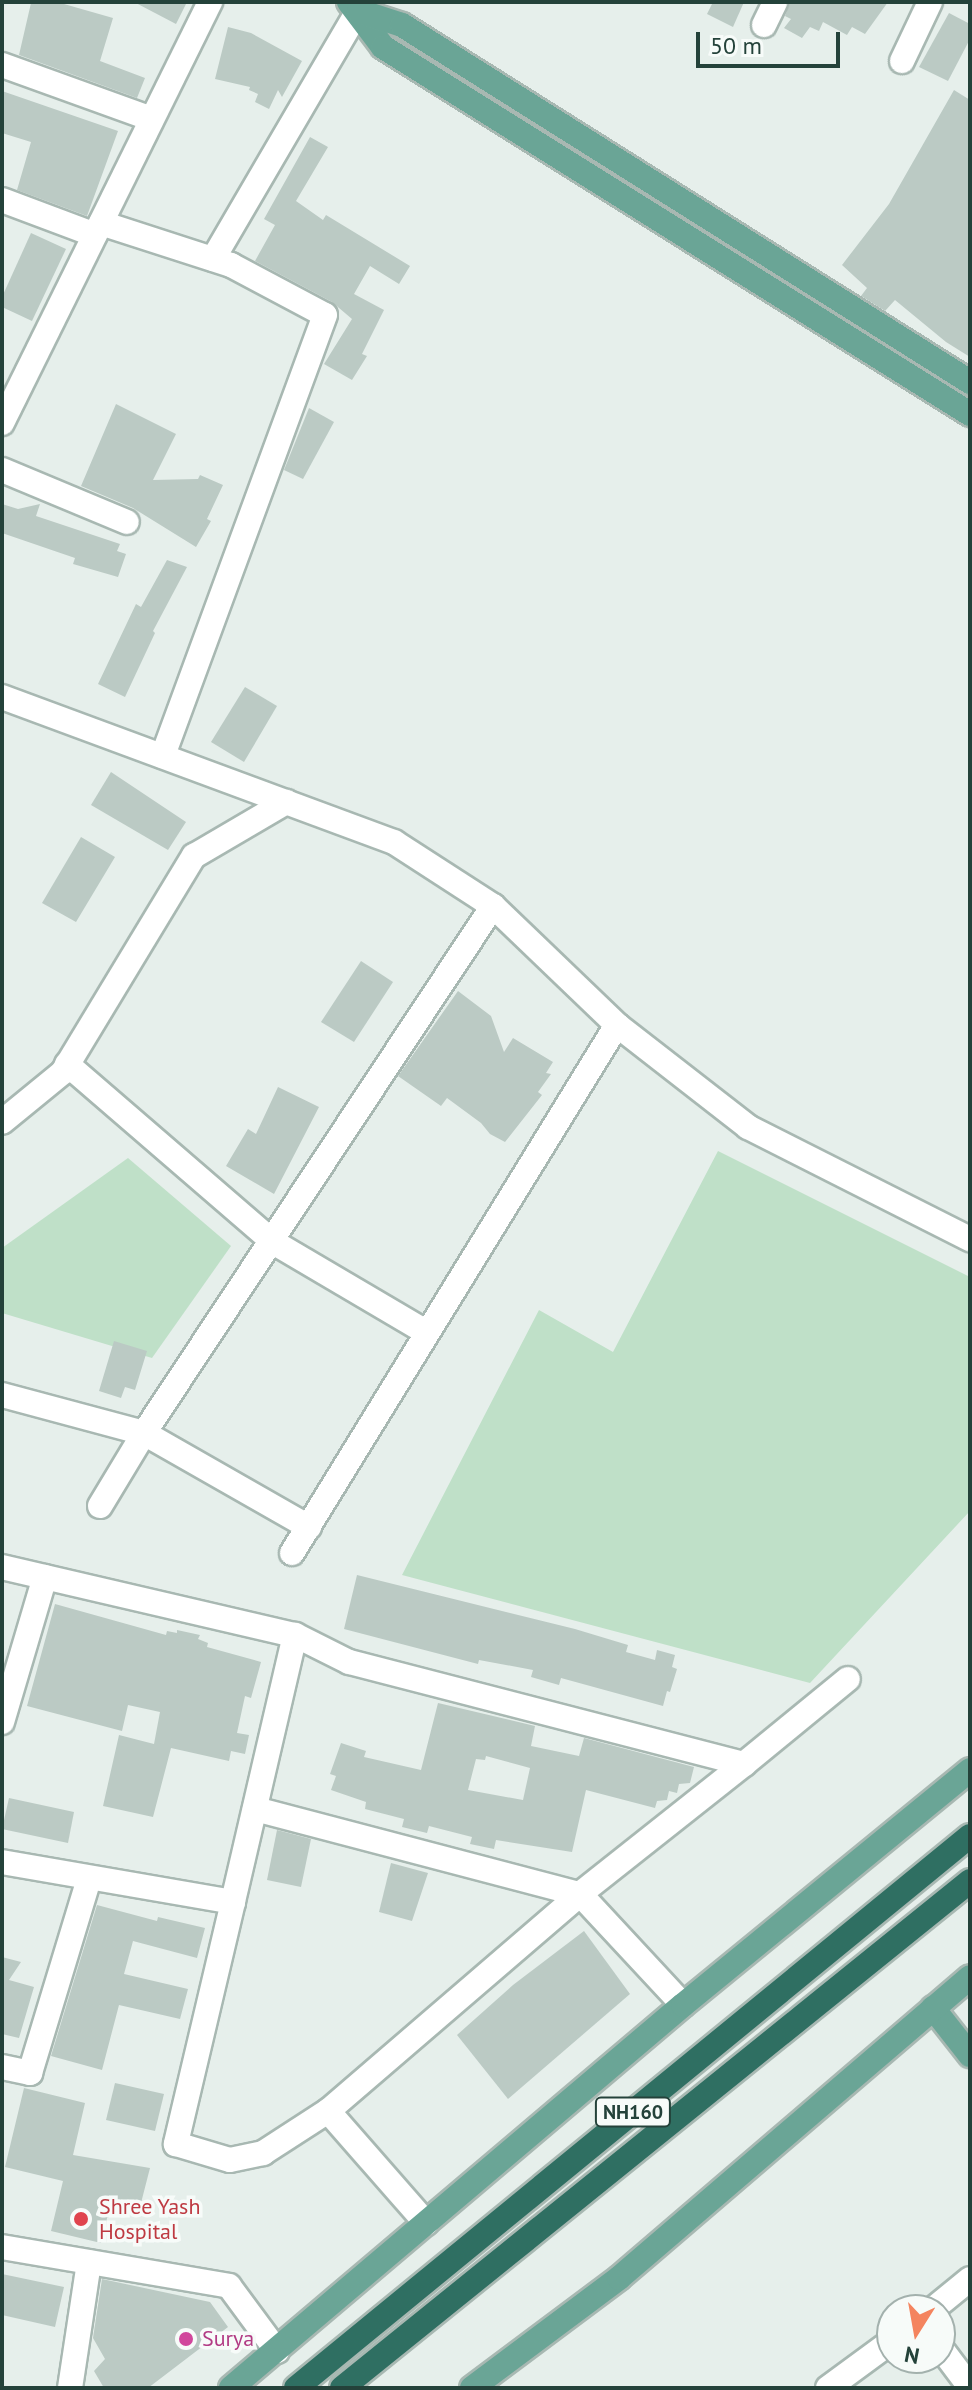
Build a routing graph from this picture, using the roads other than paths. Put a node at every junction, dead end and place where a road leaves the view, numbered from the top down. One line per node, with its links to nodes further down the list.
1 (210, 2): 8 (street)
2 (775, 2): 5 (street)
3 (930, 2): 6 (street)
4 (357, 5): 11 (street); 12 (main road); 13 (main road)
5 (764, 25)
6 (902, 61)
7 (2, 65): 8 (street)
8 (152, 119): 10 (street)
9 (2, 200): 10 (street)
10 (98, 229): 11 (street); 14 (street)
11 (213, 259): 18 (street)
12 (970, 382)
13 (970, 414)
14 (2, 423)
15 (2, 470): 16 (street)
16 (127, 522)
17 (2, 697): 18 (street)
18 (163, 756): 19 (street)
19 (286, 802): 20 (street); 22 (street)
20 (493, 906): 21 (street); 25 (street)
21 (617, 1025): 24 (street); 26 (street)
22 (67, 1064): 23 (street); 25 (street)
23 (2, 1122)
24 (970, 1239)
25 (273, 1242): 26 (street); 28 (street)
26 (426, 1332): 30 (street)
27 (2, 1395): 28 (street)
28 (144, 1433): 29 (street); 30 (street)
29 (100, 1506)
30 (309, 1527): 31 (street)
31 (292, 1553)
32 (2, 1567): 33 (street)
33 (45, 1577): 34 (street); 36 (street)
34 (295, 1635): 37 (street); 39 (street)
35 (848, 1679): 37 (street)
36 (2, 1722)
37 (744, 1764): 44 (street)
38 (970, 1770): 47 (main road)
39 (255, 1809): 44 (street); 45 (street)
40 (970, 1836): 63 (highway, NH160)
41 (2, 1862): 42 (street)
42 (89, 1879): 45 (street); 50 (street)
43 (970, 1881): 64 (highway, NH160)
44 (580, 1894): 47 (street); 51 (street)
45 (233, 1902): 51 (street)
46 (965, 1991): 48 (main road)
47 (683, 2005): 52 (main road)
48 (933, 2008): 49 (main road); 65 (main road)
49 (970, 2055)
50 (2, 2067)
51 (328, 2111): 52 (street)
52 (426, 2223): 57 (main road)
53 (2, 2247): 54 (street)
54 (89, 2262): 57 (street); 61 (street)
55 (970, 2279): 56 (street)
56 (952, 2294)
57 (277, 2351): 62 (main road)
58 (876, 2353): 66 (street)
59 (956, 2368): 60 (street)
60 (970, 2387)
61 (70, 2388)
62 (231, 2388)
63 (296, 2388)
64 (342, 2388)
65 (472, 2388)
66 (828, 2388)

